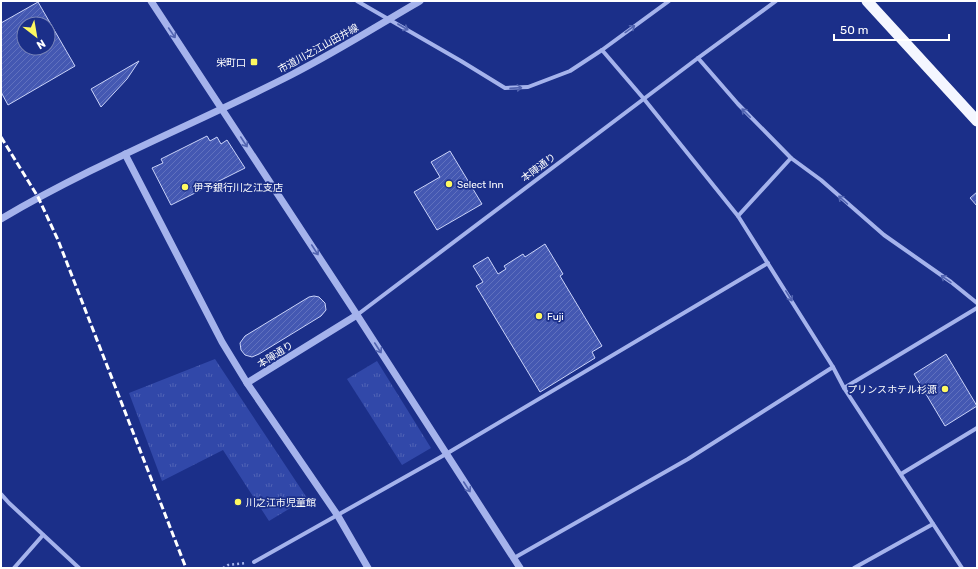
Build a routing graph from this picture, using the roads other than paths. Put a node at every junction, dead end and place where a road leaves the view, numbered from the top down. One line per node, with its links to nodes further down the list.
1 (151, 1): 12 (street, one-way to 12)
2 (357, 1): 8 (street)
3 (420, 1): 8 (street, 市道川之江山田井線)
4 (669, 1): 9 (street, one-way to 4)
5 (776, 1): 7 (street, 本陣通り)
6 (867, 1): 13 (highway)
7 (770, 3): 10 (street, 本陣通り)
8 (390, 19): 9 (street, one-way to 9); 12 (street, 市道川之江山田井線)
9 (602, 50): 11 (street)
10 (698, 58): 11 (street, 本陣通り); 15 (street, one-way to 10)
11 (644, 99): 16 (street); 21 (street, 本陣通り)
12 (222, 109): 14 (street, 市道川之江山田井線); 21 (street, one-way to 21)
13 (977, 122)
14 (125, 154): 17 (street); 23 (street)
15 (791, 158): 16 (street); 19 (street, one-way to 15)
16 (738, 216): 18 (street)
17 (1, 219)
18 (768, 263): 22 (street, one-way to 22); 26 (street)
19 (977, 302)
20 (977, 308): 24 (street)
21 (357, 315): 23 (street, 本陣通り); 26 (street, one-way to 26)
22 (833, 367): 24 (street); 32 (street)
23 (247, 383): 29 (street)
24 (844, 388): 27 (street)
25 (977, 428): 27 (street)
26 (446, 454): 29 (street); 32 (street, one-way to 32)
27 (901, 474): 30 (street)
28 (1, 494): 31 (street)
29 (338, 516): 33 (street); 36 (street)
30 (933, 524): 38 (street); 39 (street)
31 (43, 535): 34 (street); 35 (street)
32 (514, 558): 37 (street)
33 (254, 562)
34 (14, 568)
35 (79, 568)
36 (368, 568)
37 (520, 568)
38 (854, 568)
39 (962, 568)

